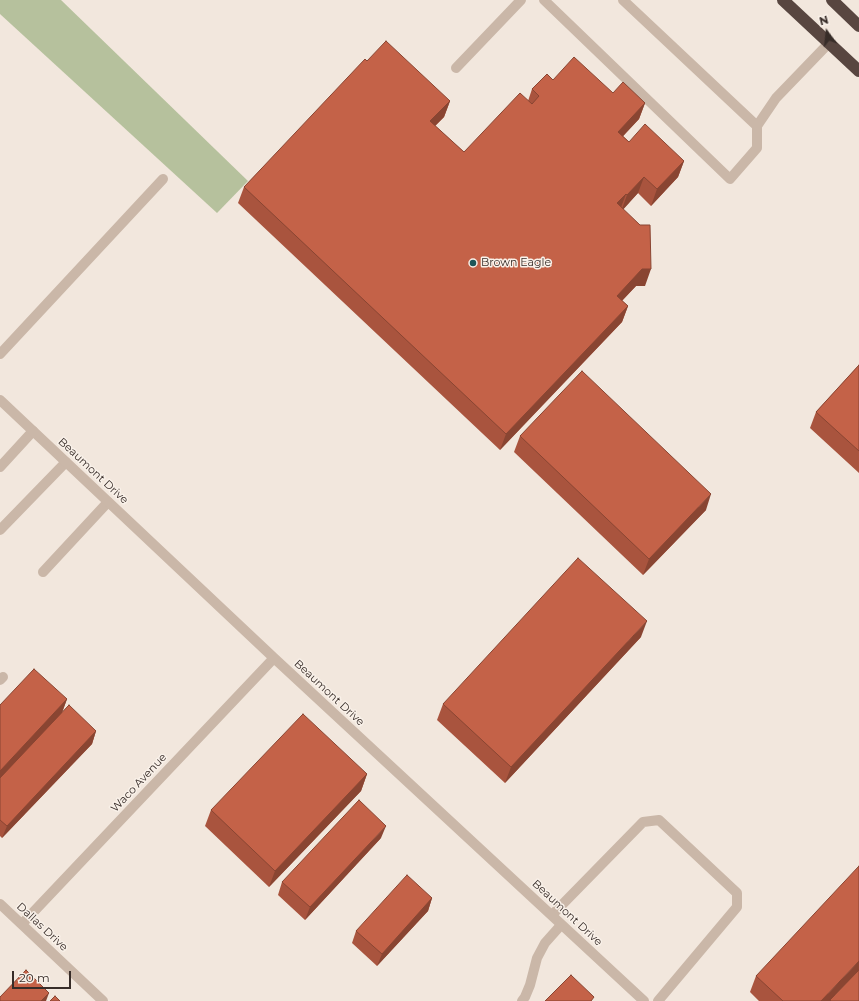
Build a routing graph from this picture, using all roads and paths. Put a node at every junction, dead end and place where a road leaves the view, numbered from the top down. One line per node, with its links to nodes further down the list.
1 (521, 0): 8 (street)
2 (544, 0): 10 (street)
3 (623, 0): 10 (street)
4 (783, 0): 7 (highway)
5 (832, 0): 6 (highway)
6 (859, 26)
7 (829, 43): 9 (highway); 10 (street)
8 (456, 68)
9 (859, 71)
10 (757, 126)
11 (163, 179): 12 (street)
12 (0, 354)
13 (0, 400): 14 (street, Beaumont Drive)
14 (33, 431): 15 (street, Beaumont Drive); 16 (street)
15 (66, 462): 17 (street, Beaumont Drive); 18 (street)
16 (0, 467)
17 (108, 502): 19 (street); 20 (street, Beaumont Drive)
18 (0, 530)
19 (43, 572)
20 (274, 658): 22 (street, Beaumont Drive); 23 (street, Waco Avenue)
21 (0, 904): 23 (street, Dallas Drive)
22 (552, 916): 24 (street, Beaumont Drive); 28 (street)
23 (22, 924): 25 (street, Dallas Drive)
24 (561, 925): 26 (street); 27 (street, Beaumont Drive)
25 (103, 1001)
26 (522, 1001)
27 (644, 1001)
28 (658, 1001)

